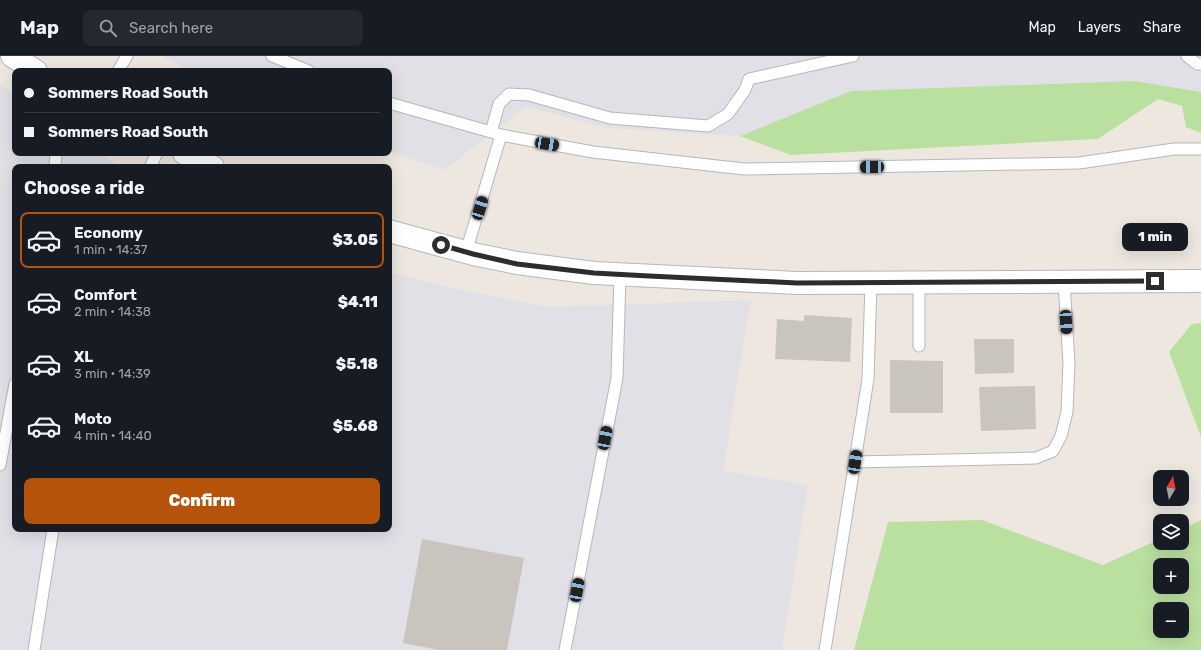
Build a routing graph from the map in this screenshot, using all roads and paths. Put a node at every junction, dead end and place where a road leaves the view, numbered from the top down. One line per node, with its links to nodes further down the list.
1 (12, 56): 7 (street)
2 (127, 56): 8 (lane)
3 (272, 56): 9 (lane)
4 (853, 56): 11 (lane)
5 (1187, 56): 6 (lane)
6 (1201, 64)
7 (31, 68)
8 (120, 68)
9 (302, 68)
10 (392, 104): 11 (lane)
11 (496, 134): 12 (lane); 16 (lane)
12 (1201, 149)
13 (190, 156): 14 (street)
14 (207, 164)
15 (392, 232): 16 (street)
16 (466, 252): 17 (street)
17 (620, 275): 20 (street); 28 (lane)
18 (1201, 281): 19 (street)
19 (1064, 282): 21 (street); 24 (lane)
20 (871, 283): 21 (street); 24 (lane)
21 (919, 283): 22 (lane)
22 (919, 346)
23 (12, 400): 25 (lane)
24 (855, 462): 29 (lane)
25 (0, 465)
26 (53, 532): 27 (lane)
27 (34, 650)
28 (566, 650)
29 (825, 650)

